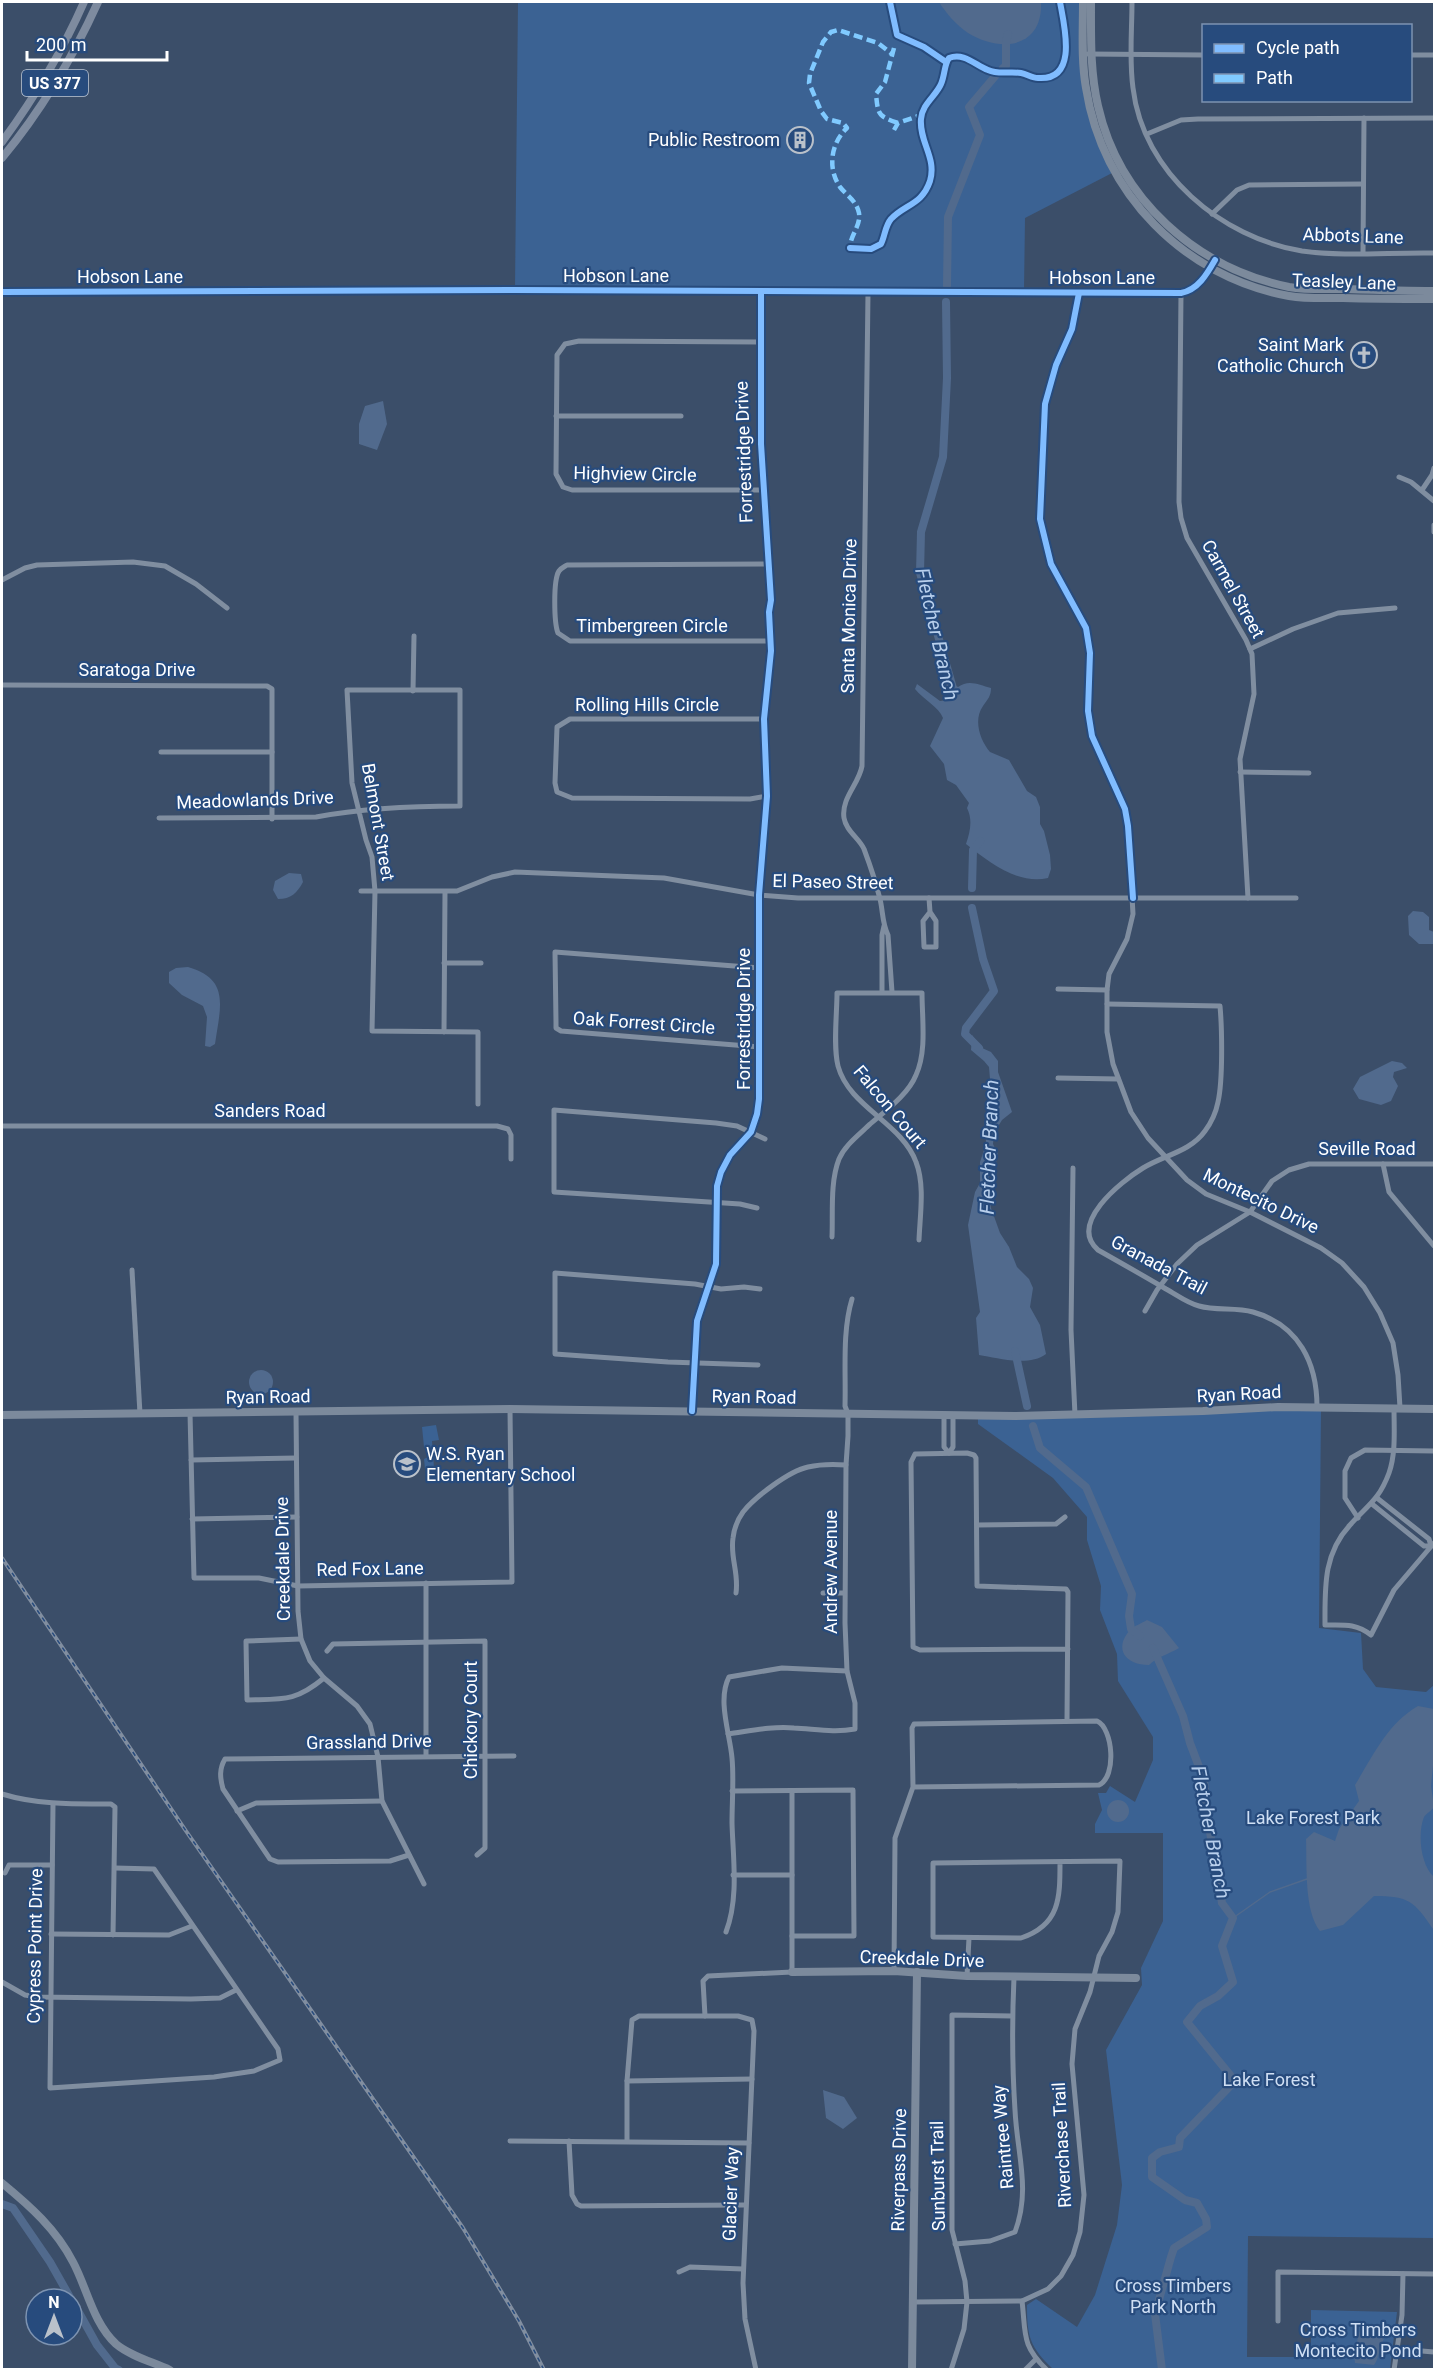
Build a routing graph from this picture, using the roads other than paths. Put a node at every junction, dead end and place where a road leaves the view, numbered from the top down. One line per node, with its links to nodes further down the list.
1 (84, 2): 14 (main road, US 377)
2 (98, 2): 15 (main road, US 377)
3 (1083, 2): 6 (street, Teasley Lane)
4 (1091, 2): 6 (street, Teasley Lane)
5 (1132, 2): 7 (street, Abbots Lane)
6 (1087, 54): 7 (street); 20 (street, Teasley Lane); 21 (street, Teasley Lane)
7 (1131, 54): 8 (street); 13 (street, Abbots Lane)
8 (1202, 55)
9 (1412, 55): 10 (street)
10 (1434, 56)
11 (1364, 118): 12 (street); 13 (street); 16 (street)
12 (1434, 118)
13 (1147, 134): 17 (street, Abbots Lane)
14 (2, 142)
15 (2, 158)
16 (1363, 184): 17 (street); 18 (street)
17 (1212, 214): 18 (street, Abbots Lane)
18 (1363, 253): 19 (street, Abbots Lane)
19 (1434, 253)
20 (1215, 260): 21 (street, Hobson Lane); 22 (street, Teasley Lane)
21 (1210, 268): 27 (street, Hobson Lane); 28 (street, Teasley Lane)
22 (1434, 291)
23 (2, 292): 24 (street, Hobson Lane)
24 (759, 292): 25 (street, Hobson Lane); 29 (street, Forrestridge Drive)
25 (868, 293): 26 (street, Hobson Lane); 61 (street, Santa Monica Drive)
26 (1078, 293): 27 (street, Hobson Lane); 63 (street, Montecito Drive)
27 (1181, 293): 45 (street, Carmel Street)
28 (1434, 299)
29 (759, 342): 30 (street, Highview Circle); 34 (street, Forrestridge Drive)
30 (556, 416): 31 (street); 34 (street, Highview Circle)
31 (681, 416)
32 (1434, 468): 35 (street)
33 (1399, 477): 35 (street)
34 (761, 490): 39 (street, Forrestridge Drive)
35 (1422, 490): 36 (street)
36 (1434, 501)
37 (1434, 525): 38 (street)
38 (1434, 532)
39 (766, 565): 44 (street, Forrestridge Drive); 44 (street, Timbergreen Circle)
40 (2, 580): 41 (street)
41 (227, 608)
42 (1395, 608): 45 (street)
43 (414, 636): 47 (street)
44 (771, 641): 48 (street, Forrestridge Drive)
45 (1250, 649): 51 (street, Carmel Street)
46 (2, 685): 50 (street, Saratoga Drive)
47 (413, 691): 54 (street, Belmont Street); 54 (street, Meadowlands Drive)
48 (764, 719): 53 (street, Forrestridge Drive); 53 (street, Rolling Hills Circle)
49 (161, 752): 50 (street)
50 (272, 752): 56 (street)
51 (1240, 772): 52 (street); 64 (street, Carmel Street)
52 (1309, 773)
53 (767, 796): 60 (street, Forrestridge Drive)
54 (359, 810): 56 (street, Meadowlands Drive); 58 (street, Belmont Street)
55 (159, 818): 56 (street, Meadowlands Drive)
56 (272, 819)
57 (361, 891): 58 (street, El Paseo Street)
58 (375, 891): 59 (street, El Paseo Street); 78 (street, Belmont Street)
59 (445, 892): 60 (street, El Paseo Street); 70 (street)
60 (759, 895): 61 (street, El Paseo Street); 72 (street, Forrestridge Drive)
61 (880, 898): 62 (street, El Paseo Street); 67 (street, Santa Monica Drive)
62 (929, 898): 63 (street, El Paseo Street); 66 (street)
63 (1133, 898): 64 (street, El Paseo Street); 74 (street, Montecito Drive)
64 (1248, 898): 65 (street, El Paseo Street)
65 (1296, 898)
66 (930, 912): 66 (street)
67 (884, 926): 68 (street, Santa Monica Drive); 69 (street, Santa Monica Drive)
68 (882, 955): 69 (street); 75 (street, Santa Monica Drive)
69 (890, 955): 76 (street, Santa Monica Drive)
70 (444, 963): 71 (street); 78 (street)
71 (481, 963)
72 (760, 968): 79 (street, Forrestridge Drive); 79 (street, Oak Forrest Circle)
73 (1058, 989): 74 (street)
74 (1107, 990): 77 (street, Montecito Drive)
75 (882, 992): 76 (street); 83 (street, Falcon Court)
76 (892, 992): 83 (street)
77 (1107, 1004): 81 (street, Montecito Drive); 87 (street, Granada Trail)
78 (444, 1032): 82 (street)
79 (760, 1047): 85 (street, Forrestridge Drive)
80 (1058, 1078): 81 (street)
81 (1118, 1079): 87 (street, Montecito Drive)
82 (478, 1104)
83 (878, 1117): 95 (street); 96 (street, Falcon Court)
84 (2, 1126): 88 (street, Sanders Road)
85 (751, 1132): 86 (street); 92 (street, Forrestridge Drive); 92 (street)
86 (765, 1139)
87 (1164, 1157): 94 (street, Montecito Drive); 99 (street, Granada Trail)
88 (511, 1159)
89 (1383, 1164): 90 (street, Seville Road); 94 (street, Seville Road); 97 (street)
90 (1434, 1164)
91 (1074, 1168): 117 (street)
92 (717, 1204): 93 (street); 100 (street, Forrestridge Drive)
93 (757, 1208)
94 (1250, 1212): 99 (street, Seville Road); 107 (street, Montecito Drive)
95 (832, 1237)
96 (919, 1240)
97 (1434, 1246)
98 (132, 1270): 113 (street)
99 (1160, 1286): 103 (street, Seville Road); 106 (street, Granada Trail)
100 (709, 1287): 101 (street); 104 (street, Forrestridge Drive); 104 (street)
101 (760, 1289)
102 (852, 1299): 114 (street, Andrew Avenue)
103 (1145, 1311)
104 (696, 1363): 105 (street); 110 (street, Forrestridge Drive)
105 (758, 1365)
106 (1317, 1407): 107 (street, Ryan Road); 117 (street, Ryan Road)
107 (1397, 1408): 109 (street, Ryan Road); 118 (street, Montecito Drive)
108 (510, 1409): 110 (street, Ryan Road); 111 (street, Ryan Road); 132 (street, Red Fox Lane)
109 (1434, 1409)
110 (692, 1411): 114 (street, Ryan Road)
111 (296, 1412): 112 (street, Ryan Road); 121 (street, Creekdale Drive)
112 (190, 1413): 113 (street, Ryan Road); 122 (street)
113 (140, 1414): 115 (street, Ryan Road)
114 (848, 1414): 116 (street, Ryan Road); 123 (street, Andrew Avenue)
115 (2, 1415)
116 (949, 1415): 117 (street, Ryan Road); 120 (street)
117 (1075, 1415)
118 (1394, 1451): 119 (street); 124 (street, Montecito Drive); 128 (street)
119 (1434, 1451)
120 (949, 1453): 130 (street); 139 (street)
121 (296, 1458): 122 (street); 126 (street, Creekdale Drive)
122 (191, 1460): 129 (street)
123 (846, 1465): 134 (street); 136 (street, Andrew Avenue)
124 (1377, 1498): 125 (street, Montecito Drive); 131 (street)
125 (1372, 1504): 128 (street, Montecito Drive); 131 (street)
126 (297, 1517): 129 (street); 133 (street, Creekdale Drive)
127 (1065, 1517): 130 (street)
128 (1358, 1518): 131 (street, Montecito Drive)
129 (192, 1519): 133 (street, Red Fox Lane)
130 (977, 1525): 139 (street)
131 (1433, 1545)
132 (426, 1583): 133 (street, Red Fox Lane); 138 (street)
133 (298, 1586): 137 (street, Creekdale Drive)
134 (736, 1593)
135 (823, 1593): 136 (street)
136 (844, 1593): 141 (street, Andrew Avenue)
137 (301, 1639): 142 (street, Creekdale Drive); 142 (street)
138 (426, 1642): 140 (street); 145 (street); 146 (street, Chickory Court)
139 (1068, 1649): 143 (street)
140 (327, 1651)
141 (847, 1671): 144 (street); 144 (street, Andrew Avenue)
142 (324, 1678): 148 (street, Creekdale Drive)
143 (1067, 1721): 149 (street); 149 (street)
144 (729, 1734): 150 (street)
145 (426, 1756): 146 (street, Grassland Drive); 148 (street, Grassland Drive)
146 (487, 1756): 147 (street, Grassland Drive); 157 (street, Chickory Court)
147 (514, 1756)
148 (378, 1757): 153 (street, Creekdale Drive); 155 (street, Grassland Drive)
149 (913, 1787): 171 (street)
150 (732, 1791): 151 (street); 162 (street)
151 (792, 1791): 163 (street); 169 (street)
152 (2, 1794): 154 (street)
153 (382, 1801): 155 (street); 156 (street, Creekdale Drive)
154 (53, 1804): 159 (street, Cypress Point Drive); 160 (street)
155 (237, 1811): 156 (street)
156 (409, 1854): 164 (street, Creekdale Drive)
157 (477, 1855)
158 (1060, 1862): 170 (street); 170 (street); 176 (street, Riverchase Trail)
159 (52, 1865): 161 (street); 167 (street, Cypress Point Drive)
160 (115, 1868): 165 (street); 168 (street)
161 (5, 1873)
162 (733, 1875): 163 (street); 166 (street)
163 (792, 1875): 169 (street)
164 (424, 1884)
165 (192, 1926): 168 (street); 179 (street)
166 (726, 1932)
167 (51, 1934): 168 (street); 180 (street, Cypress Point Drive)
168 (113, 1935)
169 (792, 1936): 172 (street)
170 (969, 1938): 174 (street)
171 (894, 1971): 172 (street, Creekdale Drive); 173 (street, Creekdale Drive)
172 (792, 1972): 181 (street, Creekdale Drive)
173 (917, 1972): 174 (street, Creekdale Drive); 197 (street, Riverpass Drive)
174 (968, 1976): 175 (street, Creekdale Drive)
175 (1014, 1977): 176 (street, Creekdale Drive); 182 (street, Raintree Way)
176 (1094, 1978): 177 (street, Creekdale Drive); 196 (street, Riverchase Trail)
177 (1136, 1978)
178 (2, 1982): 180 (street)
179 (236, 1990): 180 (street); 180 (street, Cypress Point Drive)
180 (50, 1998)
181 (705, 2016): 183 (street, Glacier Way); 184 (street)
182 (1012, 2016): 191 (street, Raintree Way); 191 (street, Sunburst Trail)
183 (752, 2079): 184 (street); 188 (street, Glacier Way)
184 (627, 2081): 187 (street)
185 (510, 2141): 186 (street)
186 (569, 2141): 187 (street); 190 (street)
187 (627, 2141): 188 (street)
188 (749, 2143): 190 (street, Glacier Way)
189 (2, 2183): 203 (street)
190 (746, 2205): 192 (street, Glacier Way)
191 (955, 2244): 198 (street, Sunburst Trail)
192 (743, 2269): 193 (street); 204 (street, Glacier Way)
193 (679, 2272)
194 (1403, 2274): 195 (street); 199 (street); 200 (street)
195 (1434, 2274)
196 (1022, 2301): 198 (street, Riverchase Trail); 202 (street)
197 (913, 2302): 198 (street, Riverchase Trail); 205 (street, Riverpass Drive)
198 (967, 2302): 206 (street, Sunburst Trail)
199 (1278, 2321)
200 (1397, 2349): 201 (street); 209 (street)
201 (1434, 2352)
202 (1036, 2359): 207 (street); 208 (street)
203 (170, 2370)
204 (756, 2370)
205 (912, 2370)
206 (951, 2370)
207 (1025, 2370)
208 (1047, 2370)
209 (1394, 2370)

